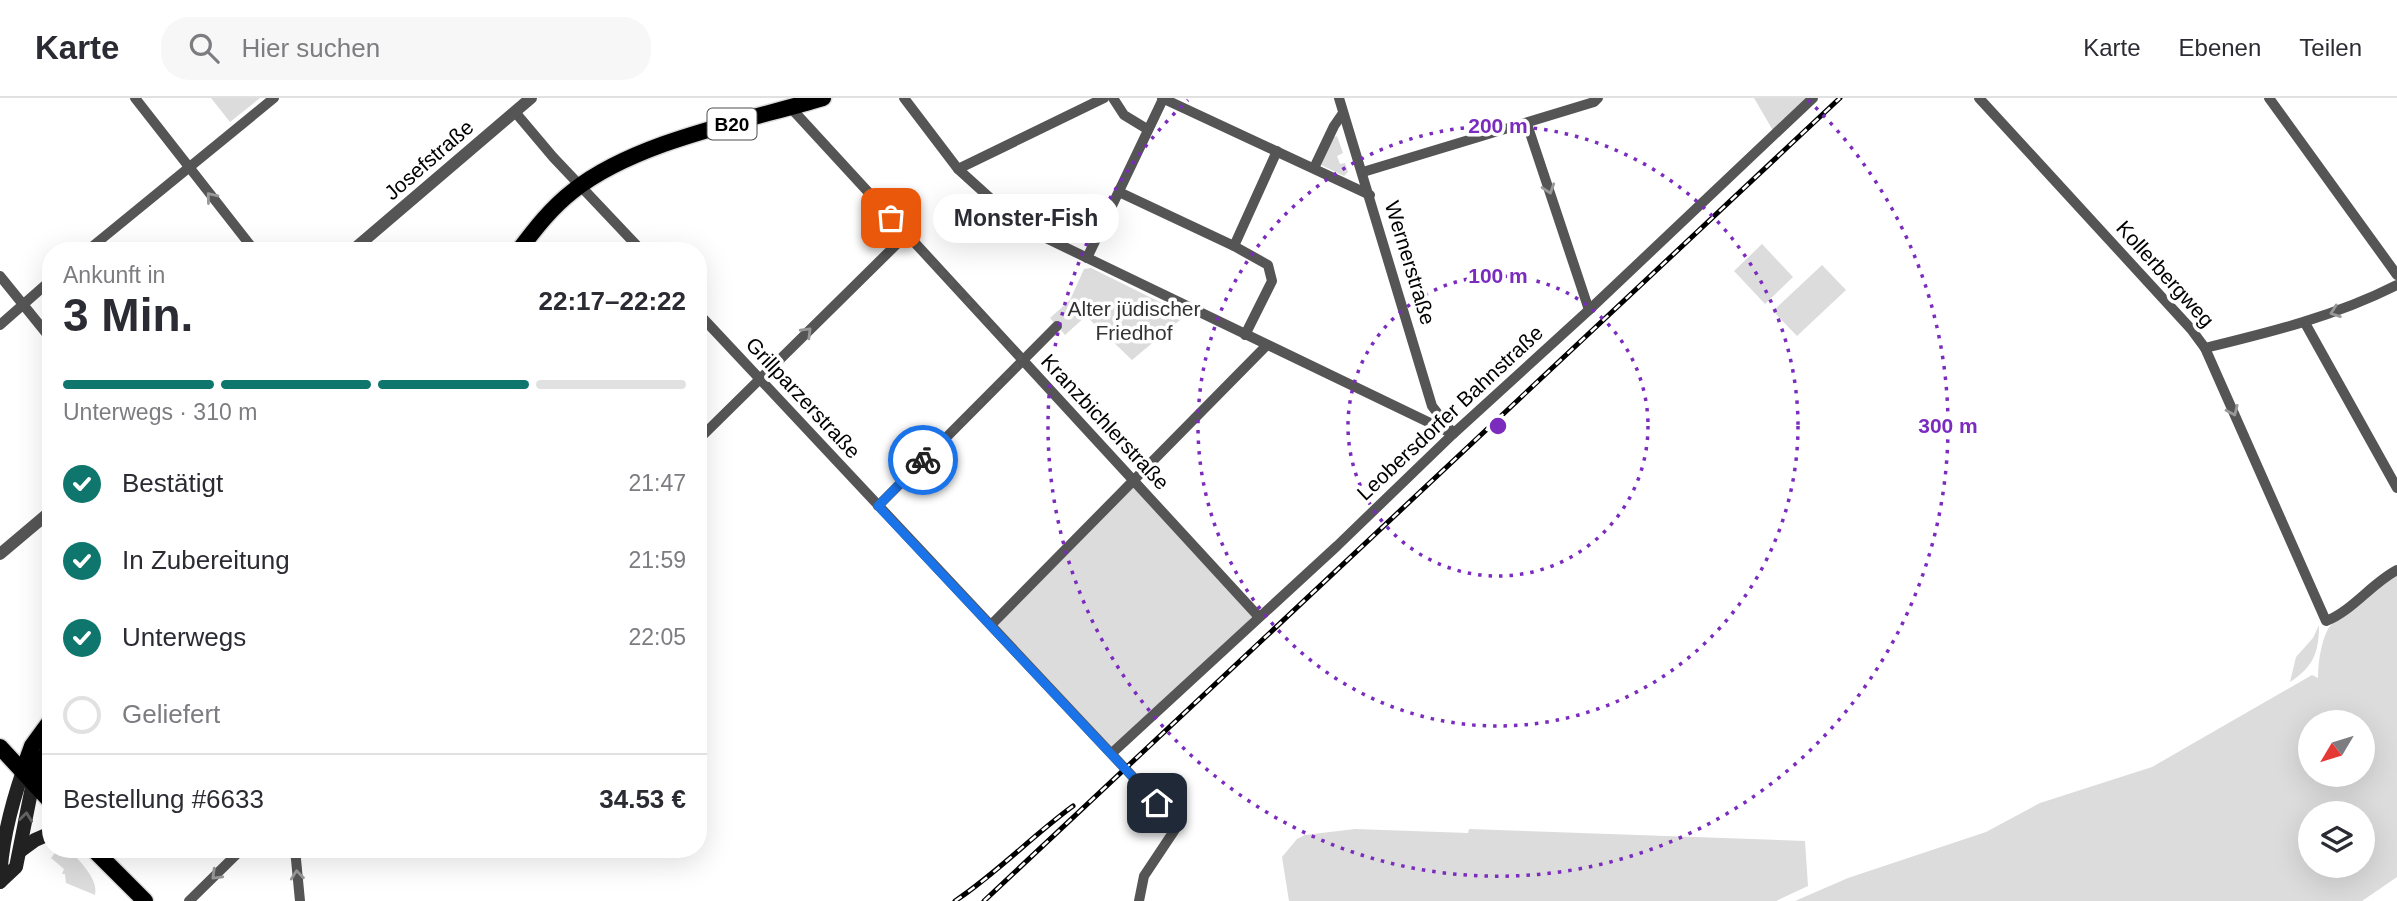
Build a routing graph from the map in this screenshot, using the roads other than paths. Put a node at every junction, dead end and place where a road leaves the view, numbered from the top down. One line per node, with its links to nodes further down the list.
1 (135, 98): 21 (street)
2 (274, 98): 21 (street)
3 (531, 98): 15 (street, Josefstraße)
4 (823, 98): 14 (main road, B20)
5 (904, 98): 22 (street)
6 (1104, 98): 22 (street)
7 (1113, 98): 18 (street)
8 (1163, 98): 18 (street); 19 (street)
9 (1339, 98): 16 (street, Wernerstraße)
10 (1598, 98): 17 (street)
11 (1813, 98): 40 (street, Leobersdorfer Bahnstraße)
12 (1979, 98): 48 (street, Kollerbergweg)
13 (2269, 98): 35 (street)
14 (786, 103): 24 (main road, B20); 27 (street, Kranzbichlerstraße)
15 (515, 112): 24 (street); 30 (street, Josefstraße)
16 (1343, 113): 20 (street); 23 (street, Wernerstraße)
17 (1527, 124): 23 (street); 40 (street, one-way to 40)
18 (1147, 129): 25 (street)
19 (1277, 151): 20 (street); 33 (street)
20 (1314, 168): 26 (street)
21 (188, 169): 28 (street); 29 (street, one-way to 21)
22 (958, 169): 34 (street)
23 (1363, 172): 26 (street, Wernerstraße)
24 (580, 185): 31 (main road, B20); 32 (street)
25 (1119, 192): 33 (street); 34 (street)
26 (1370, 195): 52 (street, Wernerstraße)
27 (906, 235): 49 (street, Kranzbichlerstraße); 50 (street, one-way to 27)
28 (98, 242)
29 (247, 242)
30 (362, 242)
31 (525, 242)
32 (633, 242)
33 (1234, 246): 46 (street)
34 (1087, 258): 46 (street)
35 (2397, 275)
36 (0, 276): 39 (street)
37 (2397, 285): 42 (street, one-way to 42)
38 (42, 287): 39 (street)
39 (22, 303): 43 (street); 45 (street)
40 (1589, 310): 52 (street, Leobersdorfer Bahnstraße)
41 (707, 323): 50 (street, Grillparzerstraße)
42 (2305, 323): 48 (street); 54 (street)
43 (0, 325)
44 (1057, 327): 49 (street)
45 (42, 328)
46 (1245, 335): 47 (street)
47 (1267, 345): 52 (street); 53 (street)
48 (2205, 348): 58 (street, Kollerbergweg, one-way to 58)
49 (1022, 360): 53 (street, Kranzbichlerstraße); 55 (street)
50 (759, 380): 51 (street); 55 (street, Grillparzerstraße)
51 (707, 431)
52 (1453, 434): 59 (street, Leobersdorfer Bahnstraße)
53 (1135, 481): 59 (street, Kranzbichlerstraße); 60 (street)
54 (2397, 488)
55 (878, 506): 60 (street, Grillparzerstraße)
56 (42, 518): 57 (street)
57 (2, 549)
58 (2397, 570)
59 (1259, 617): 63 (street, Leobersdorfer Bahnstraße)
60 (991, 625): 63 (street, Grillparzerstraße)
61 (42, 732): 65 (main road)
62 (0, 747): 65 (main road)
63 (1112, 753): 77 (street, Grillparzerstraße)
64 (42, 761): 65 (main road)
65 (28, 777): 66 (main road); 67 (main road); 70 (main road, one-way to 65)
66 (42, 792)
67 (6, 810): 69 (main road)
68 (42, 837): 70 (main road)
69 (2, 844): 70 (main road)
70 (20, 851)
71 (102, 858): 74 (main road)
72 (233, 858): 75 (street, one-way to 75)
73 (296, 858): 76 (street, one-way to 73)
74 (145, 901)
75 (189, 901)
76 (300, 901)
77 (1139, 901)

